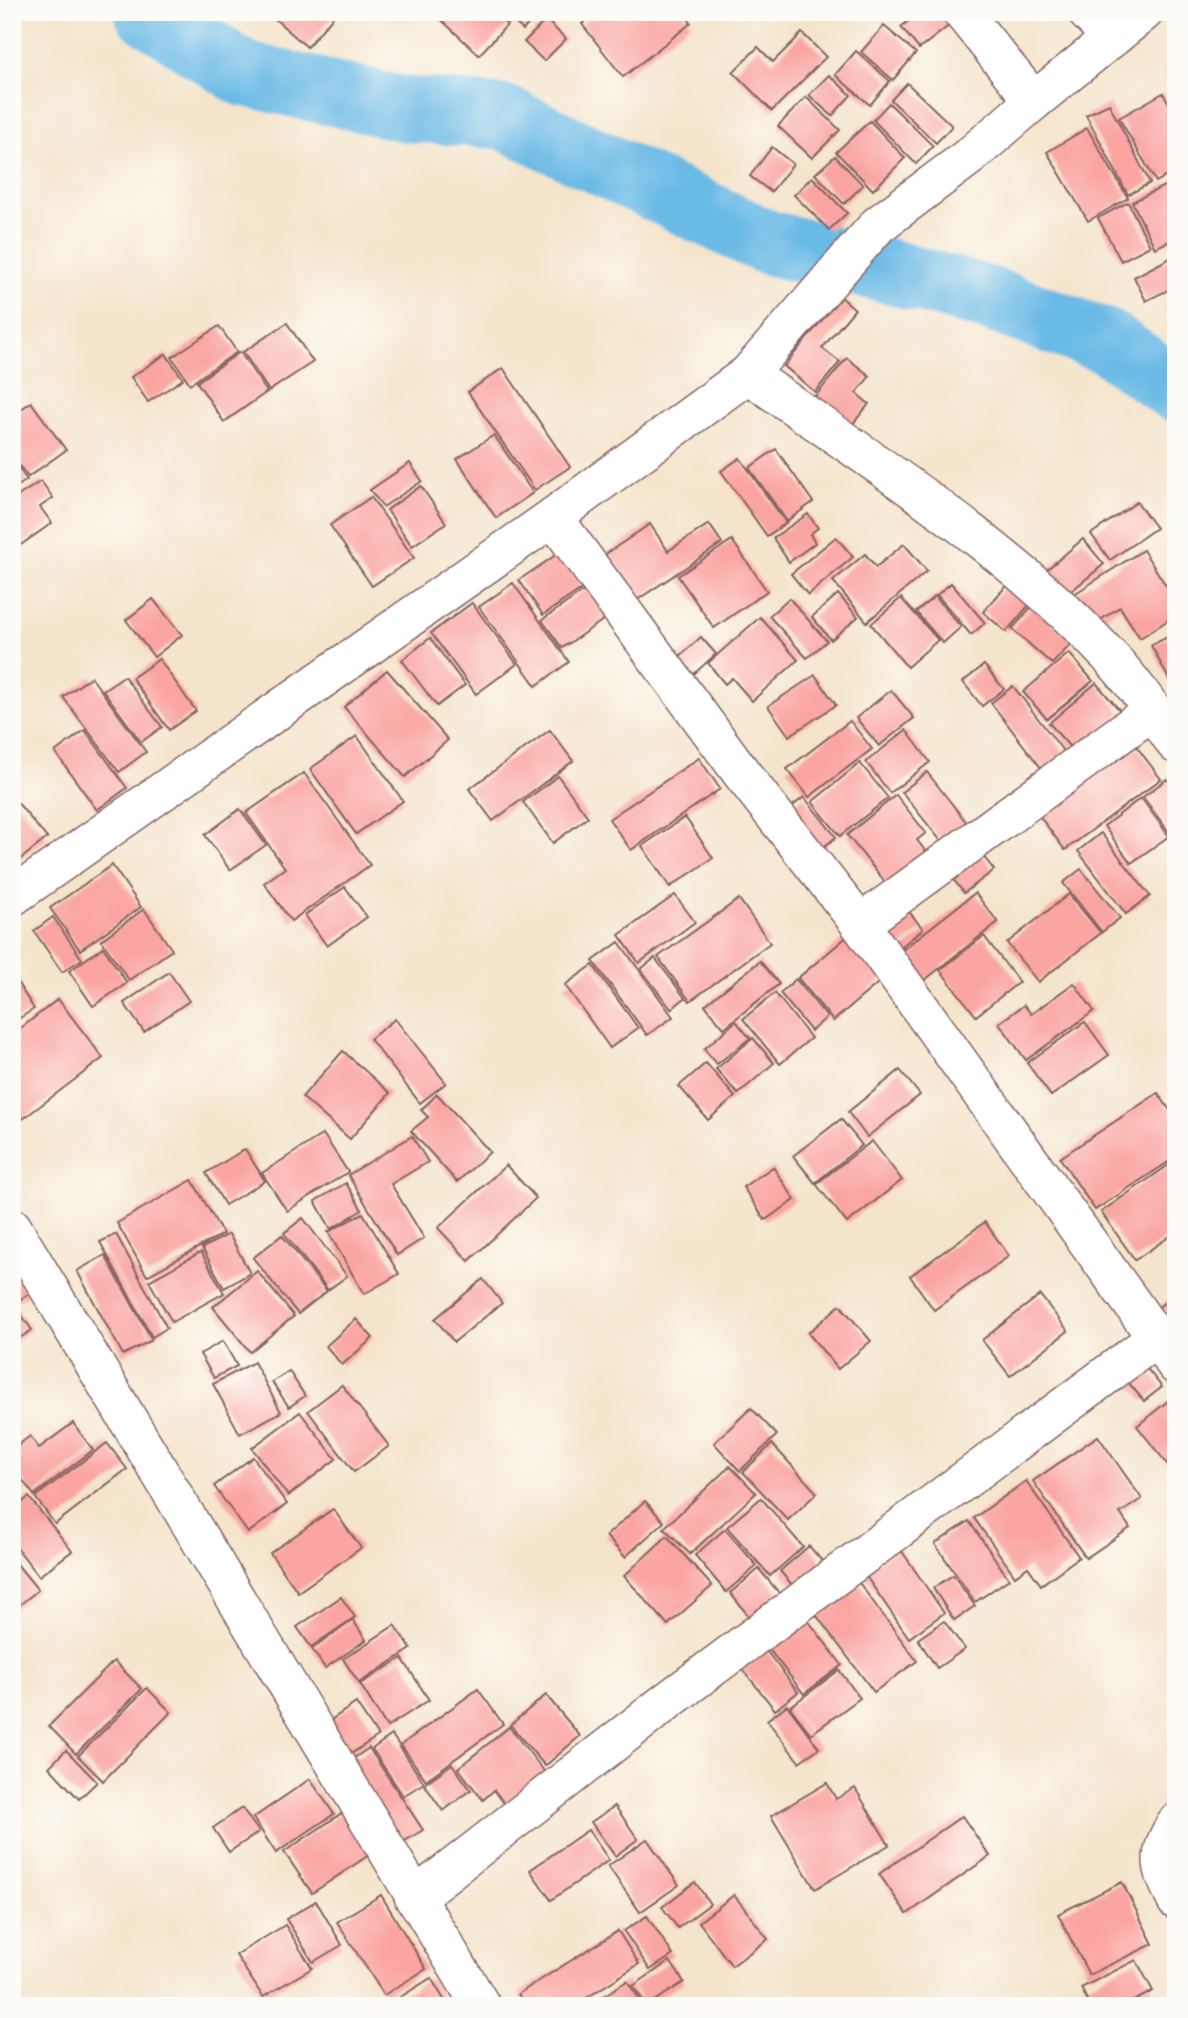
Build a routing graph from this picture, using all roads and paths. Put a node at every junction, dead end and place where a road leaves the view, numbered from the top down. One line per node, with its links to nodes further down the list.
1 (962, 12): 4 (street)
2 (1144, 12): 3 (street)
3 (1099, 25): 4 (street)
4 (1034, 101): 5 (street)
5 (748, 374): 6 (street); 7 (street)
6 (553, 517): 9 (street); 10 (street)
7 (1153, 710): 8 (street); 10 (street)
8 (1176, 744)
9 (12, 897)
10 (860, 924): 12 (street)
11 (12, 1227): 14 (street)
12 (1166, 1352): 14 (street)
13 (1176, 1823): 15 (street)
14 (414, 1898): 16 (street)
15 (1176, 1900)
16 (481, 2006)

